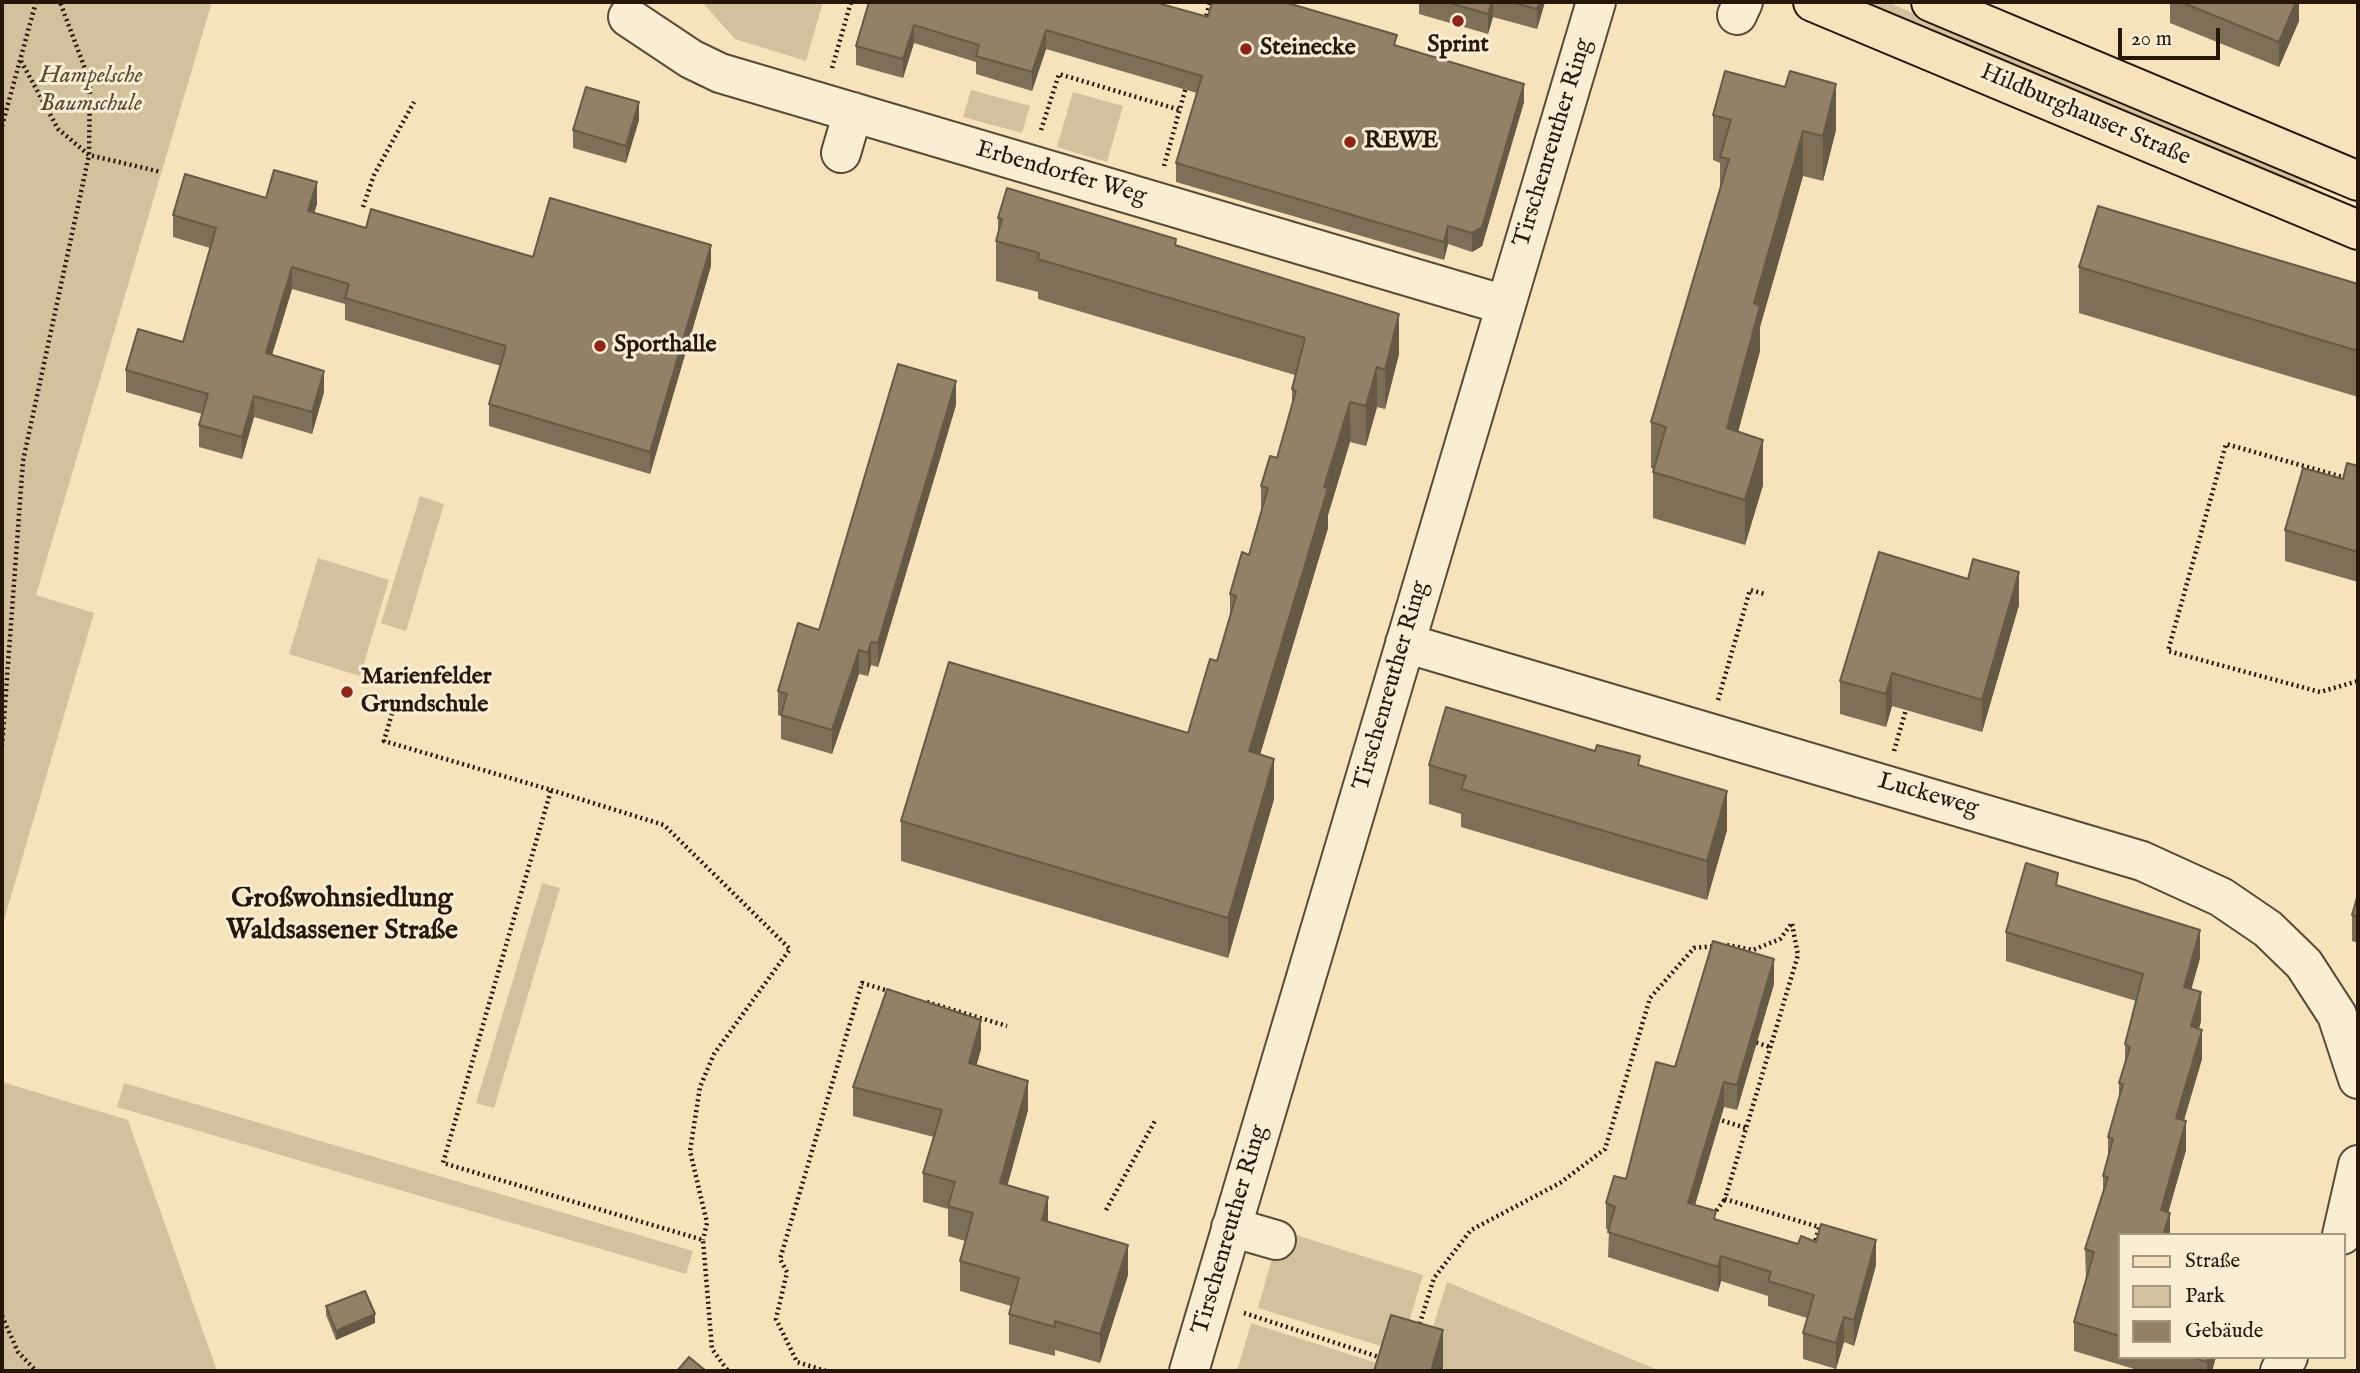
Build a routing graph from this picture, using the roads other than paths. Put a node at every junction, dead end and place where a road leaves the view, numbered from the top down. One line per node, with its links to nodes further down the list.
1 (1596, 2): 9 (street, Tirschenreuther Ring)
2 (1813, 2): 8 (main road, Hildburghauser Straße)
3 (1931, 2): 7 (main road, Hildburghauser Straße)
4 (628, 17): 5 (street, Erbendorfer Weg)
5 (853, 112): 6 (street); 9 (street, Erbendorfer Weg)
6 (841, 153)
7 (2355, 179): 8 (street)
8 (2346, 225)
9 (1506, 305): 10 (street, Tirschenreuther Ring)
10 (1405, 643): 11 (street, Luckeweg); 13 (street, Tirschenreuther Ring)
11 (2358, 1079)
12 (2358, 1165): 14 (street)
13 (1231, 1227): 15 (street); 16 (street, Tirschenreuther Ring)
14 (2342, 1233)
15 (1276, 1240)
16 (1189, 1371)

